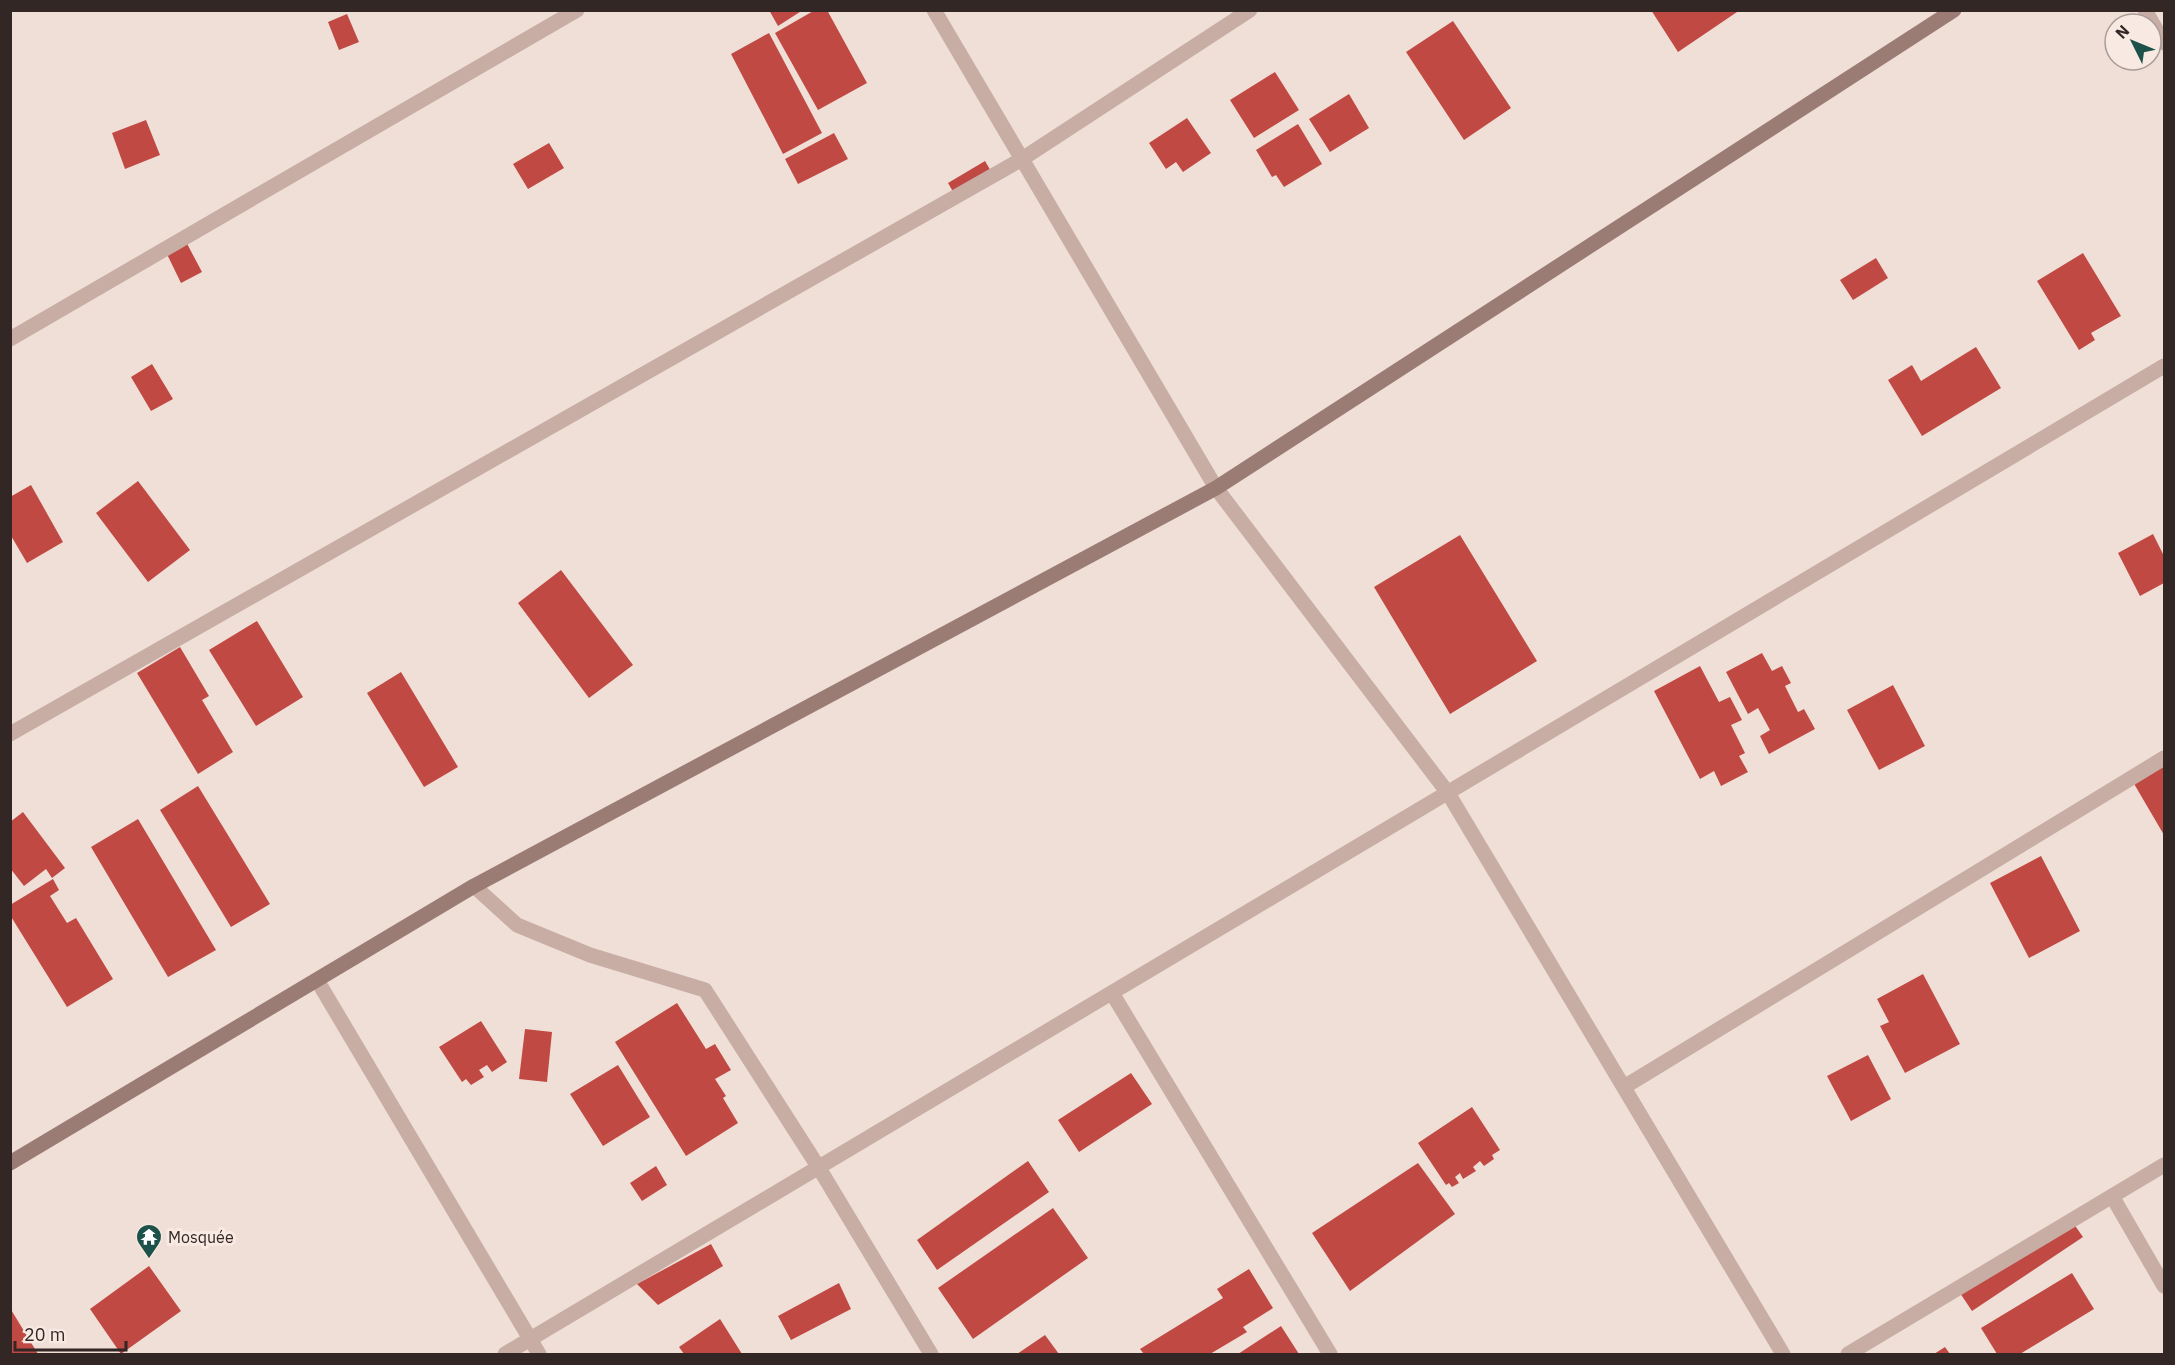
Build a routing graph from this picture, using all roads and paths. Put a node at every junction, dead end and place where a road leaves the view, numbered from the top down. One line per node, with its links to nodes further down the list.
1 (577, 10): 8 (street)
2 (934, 10): 7 (street)
3 (1250, 10): 7 (street)
4 (1954, 10): 10 (street)
5 (2145, 10): 6 (street)
6 (2164, 43)
7 (1022, 159): 10 (street); 11 (street)
8 (10, 339)
9 (2164, 366): 13 (street)
10 (1215, 488): 13 (street); 14 (street)
11 (10, 734)
12 (2164, 759): 17 (street)
13 (1448, 793): 16 (street); 17 (street)
14 (474, 886): 15 (street); 20 (street)
15 (317, 980): 18 (street); 23 (street)
16 (1112, 993): 20 (street); 27 (street)
17 (1624, 1087): 28 (street)
18 (10, 1163)
19 (2164, 1165): 21 (street)
20 (819, 1168): 23 (street); 26 (street)
21 (2112, 1196): 22 (street); 29 (street)
22 (2164, 1286)
23 (530, 1340): 24 (street); 25 (street)
24 (505, 1354)
25 (539, 1354)
26 (931, 1354)
27 (1330, 1354)
28 (1783, 1354)
29 (1848, 1354)

